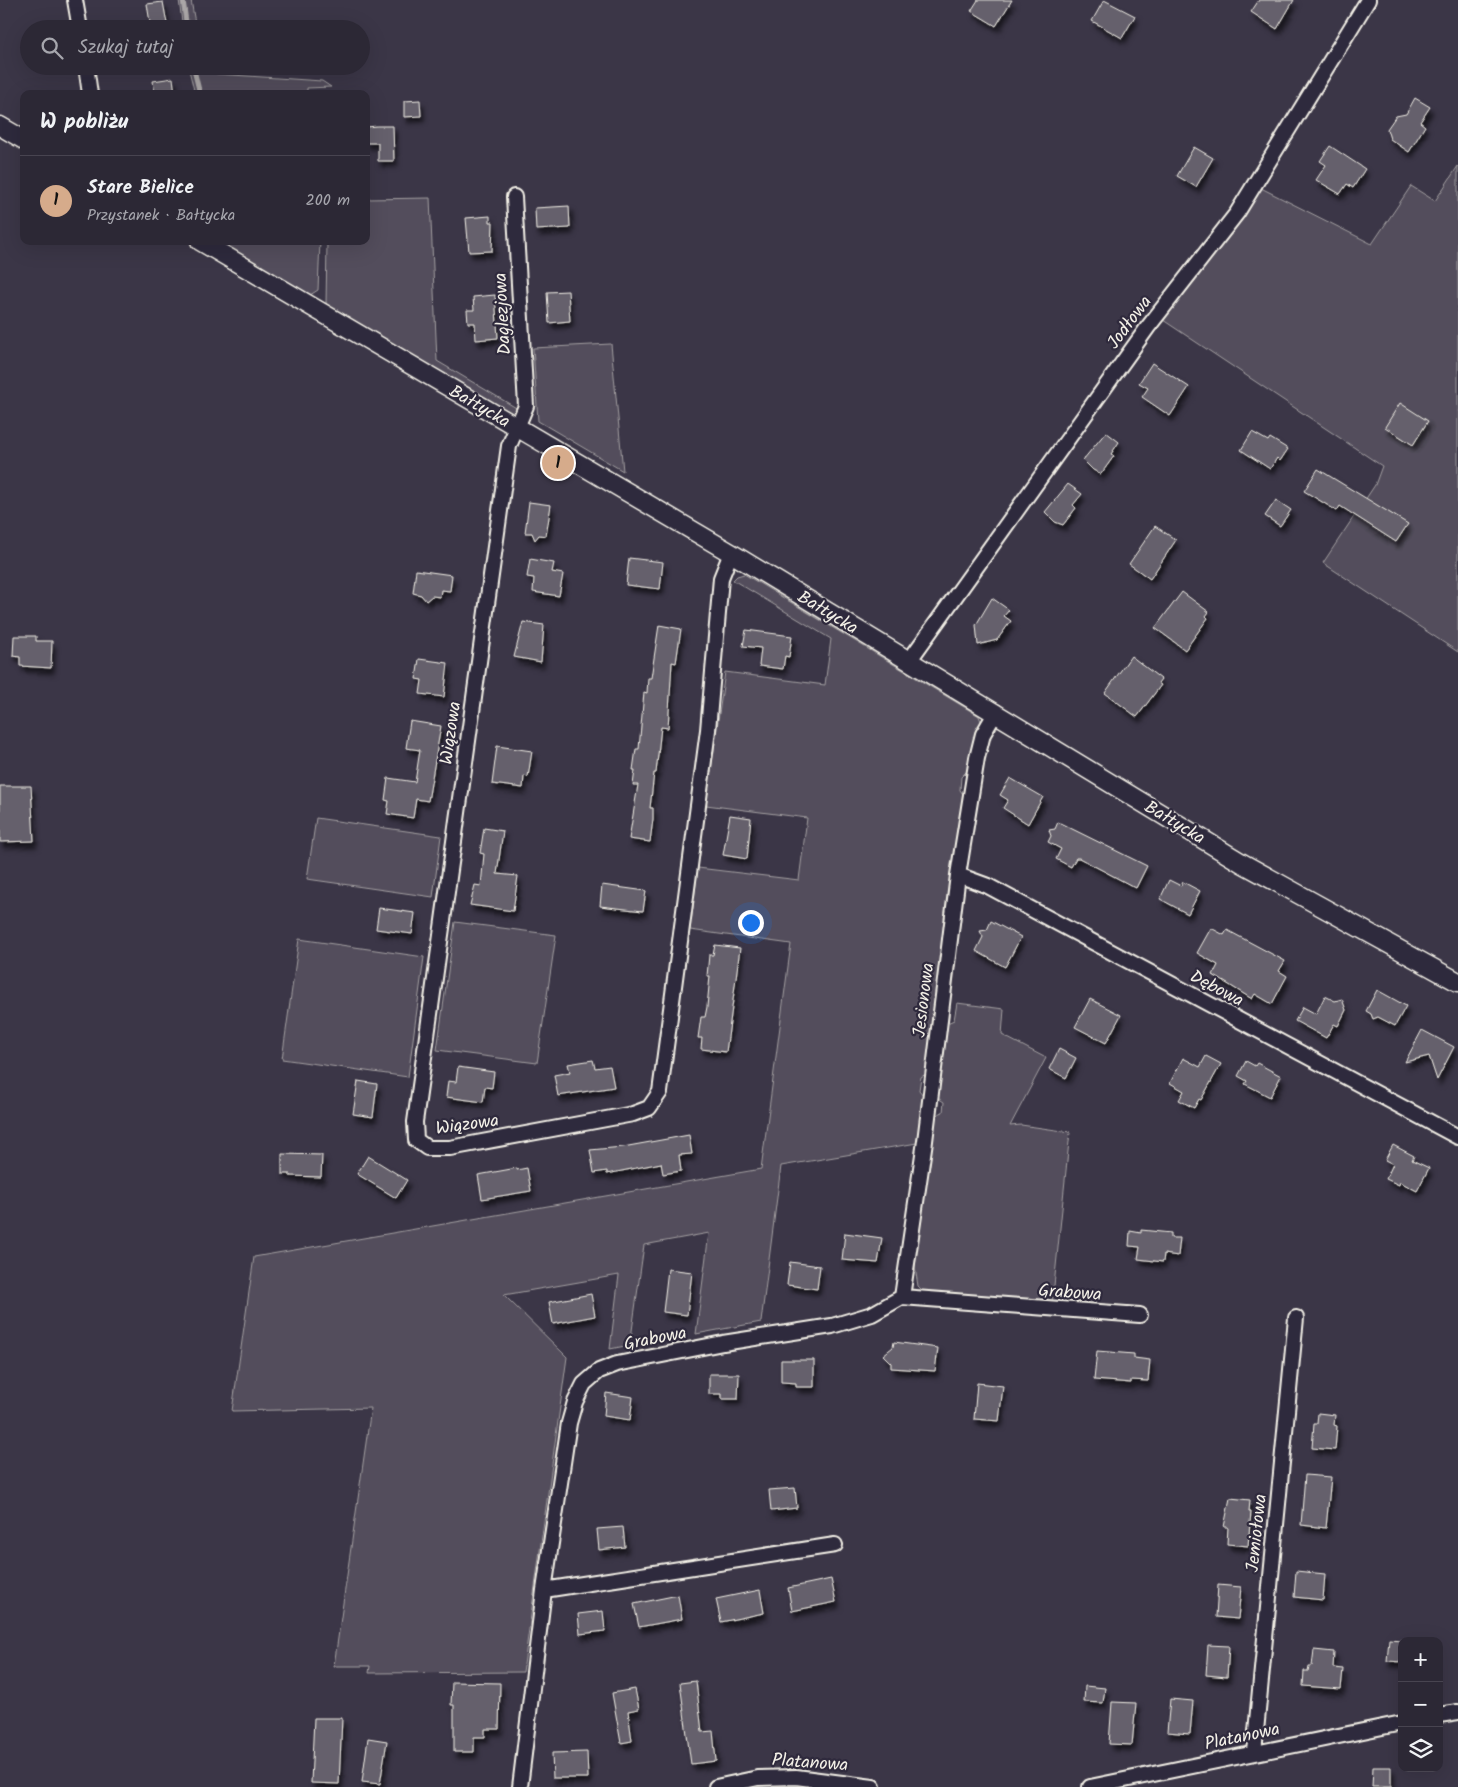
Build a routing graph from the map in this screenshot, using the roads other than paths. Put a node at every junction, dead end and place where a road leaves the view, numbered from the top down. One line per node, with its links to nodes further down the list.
1 (75, 0): 3 (street)
2 (1368, 0): 12 (street, Jodłowa)
3 (78, 20)
4 (87, 75): 5 (street)
5 (89, 90)
6 (0, 126): 7 (street)
7 (20, 138)
8 (514, 197): 10 (street, Daglezjowa)
9 (207, 245): 10 (street, Bałtycka)
10 (517, 427): 11 (street, Bałtycka); 11 (street, Wiązowa)
11 (730, 553): 12 (street, Bałtycka)
12 (909, 661): 13 (street, Bałtycka)
13 (996, 712): 14 (street, Jesionowa); 15 (street, Bałtycka)
14 (958, 875): 16 (street, Dębowa); 17 (street, Jesionowa)
15 (1458, 982)
16 (1458, 1137)
17 (902, 1297): 18 (street, Grabowa); 21 (street, Grabowa)
18 (1140, 1314)
19 (1296, 1318): 25 (street, Jemiołowa)
20 (835, 1545): 21 (street)
21 (544, 1590): 26 (street, Grabowa)
22 (1458, 1712): 23 (street)
23 (1443, 1714)
24 (1398, 1723): 25 (street, Platanowa)
25 (1254, 1752): 29 (street, Platanowa)
26 (520, 1787)
27 (716, 1787): 28 (street, Platanowa)
28 (873, 1787)
29 (1090, 1787)

